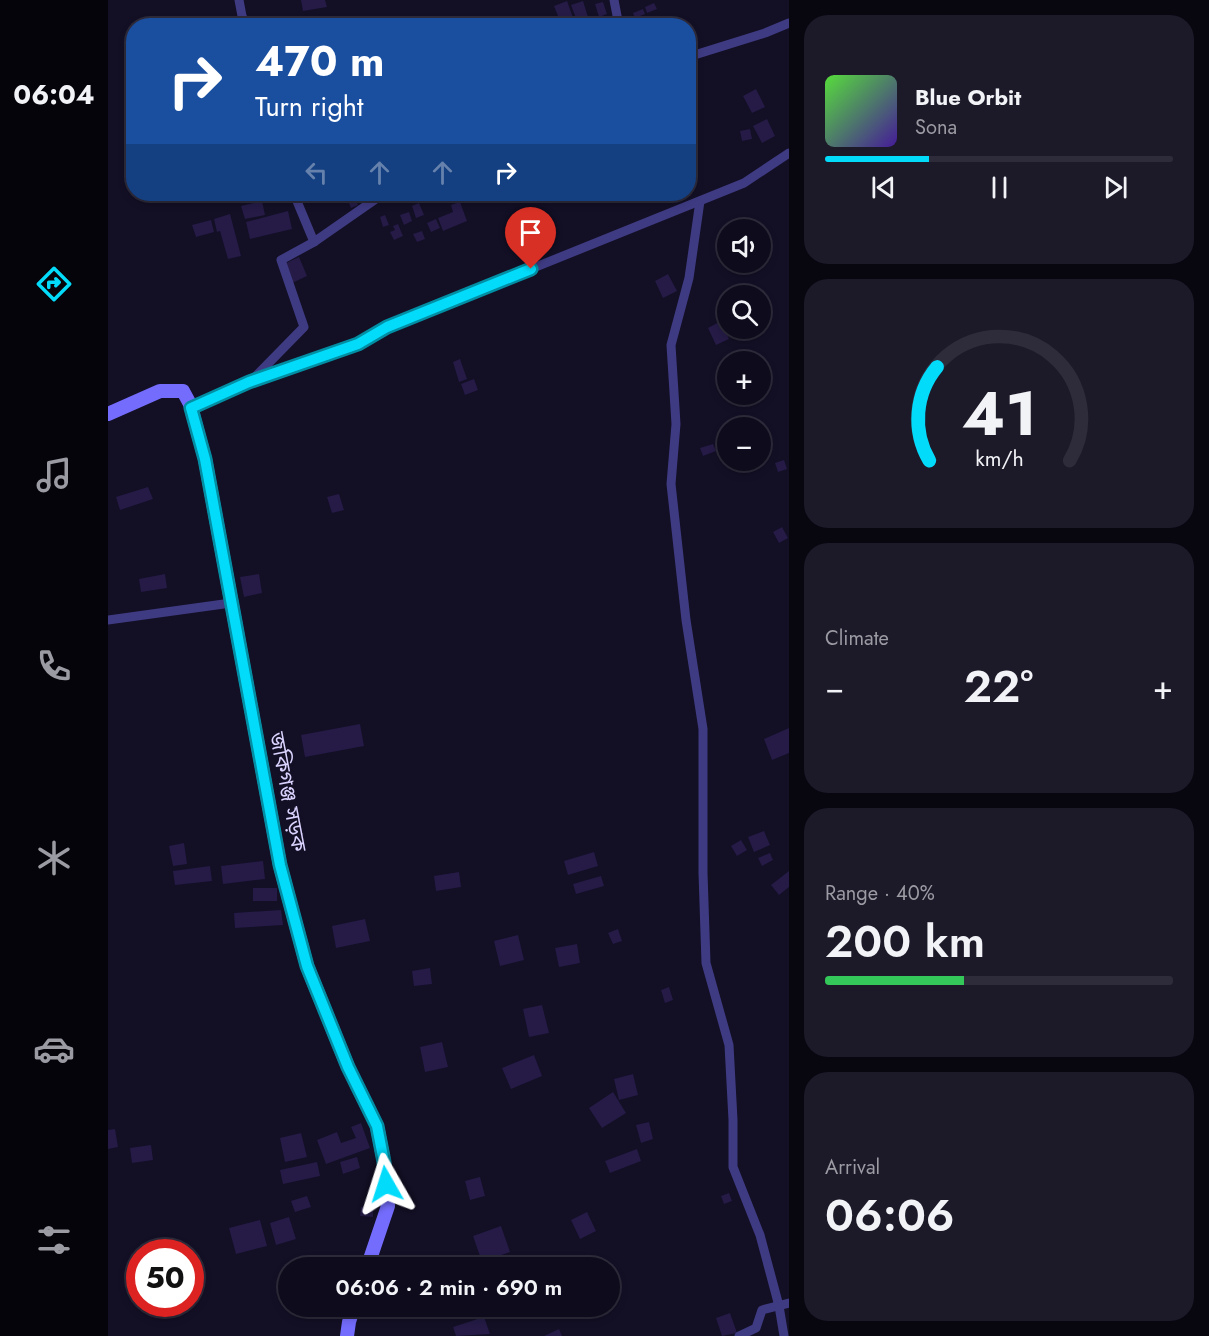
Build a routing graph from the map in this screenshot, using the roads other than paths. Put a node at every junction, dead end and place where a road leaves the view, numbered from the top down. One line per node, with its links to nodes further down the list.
1 (239, 0): 3 (street)
2 (614, 0): 4 (street)
3 (244, 18)
4 (617, 18)
5 (789, 22): 6 (street)
6 (696, 55)
7 (789, 153): 10 (street)
8 (297, 201): 11 (street)
9 (373, 201): 11 (street)
10 (700, 201): 12 (street); 18 (street)
11 (314, 242): 12 (street)
12 (191, 406): 13 (main road); 14 (main road, জকিগঞ্জ সড়ক)
13 (108, 414)
14 (231, 603): 15 (street); 16 (main road, জকিগঞ্জ সড়ক)
15 (108, 620)
16 (371, 1257)
17 (789, 1303): 18 (street)
18 (778, 1306): 21 (street); 22 (street)
19 (351, 1317): 20 (main road)
20 (347, 1336)
21 (739, 1336)
22 (784, 1336)

